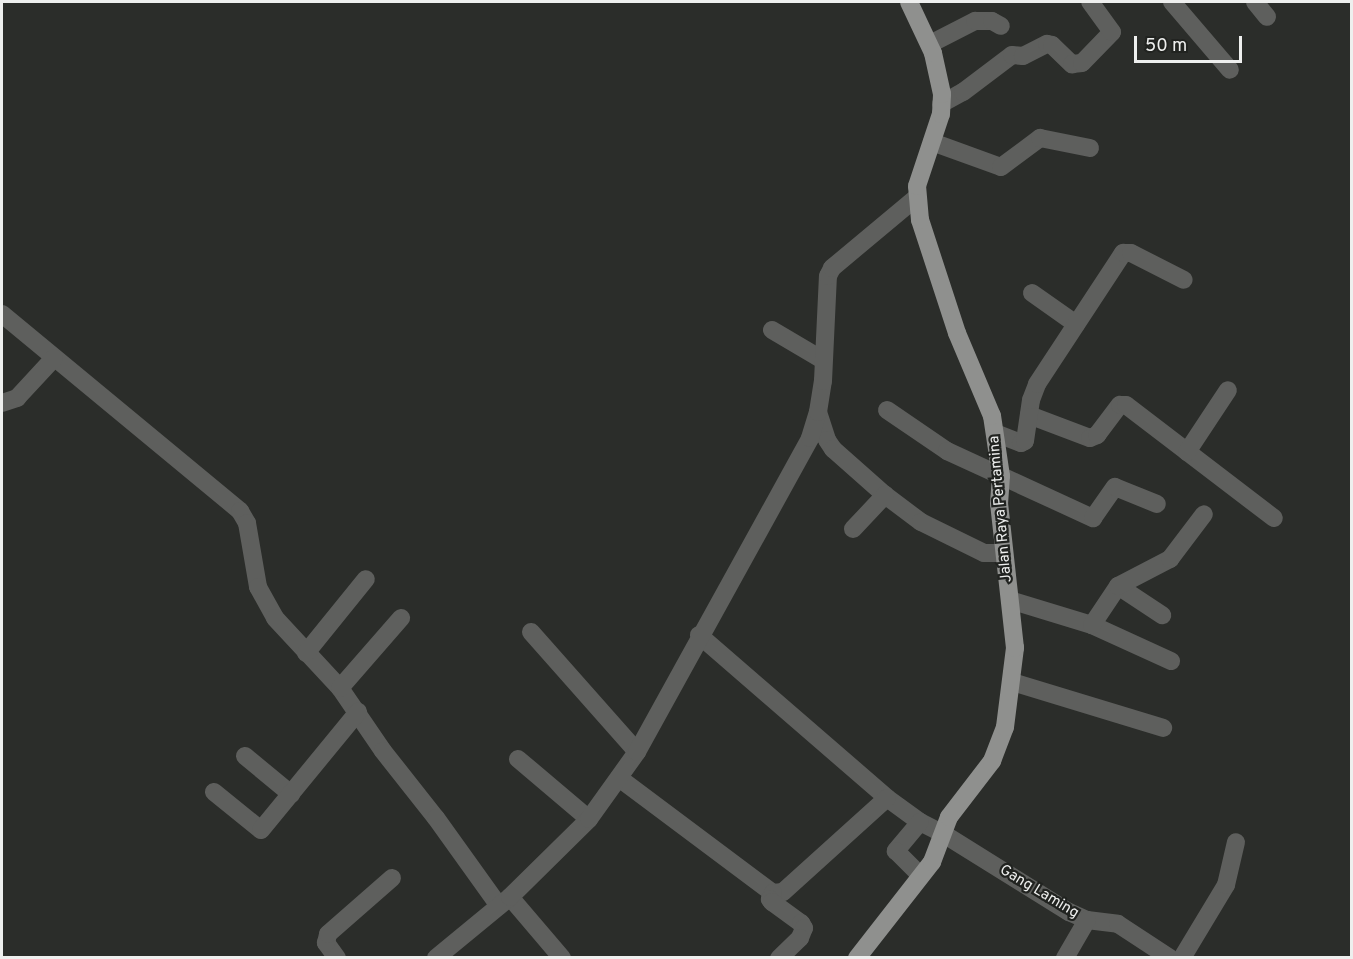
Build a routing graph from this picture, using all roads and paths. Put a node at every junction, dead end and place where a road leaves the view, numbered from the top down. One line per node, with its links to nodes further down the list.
1 (909, 2): 7 (main road, Jalan Raya Pertamina)
2 (1090, 2): 9 (street)
3 (1172, 2): 8 (street)
4 (1254, 2): 5 (street)
5 (1267, 17)
6 (1001, 26): 7 (street)
7 (930, 44): 9 (main road, Jalan Raya Pertamina)
8 (1230, 70)
9 (941, 104): 10 (main road, Jalan Raya Pertamina)
10 (932, 142): 11 (street); 12 (main road, Jalan Raya Pertamina)
11 (1090, 148)
12 (917, 197): 19 (street); 25 (main road, Jalan Raya Pertamina)
13 (1184, 280): 16 (street)
14 (1032, 293): 16 (street)
15 (2, 314): 18 (street)
16 (1076, 324): 24 (street)
17 (772, 330): 19 (street)
18 (54, 358): 21 (street); 42 (street)
19 (824, 360): 23 (street)
20 (1228, 390): 26 (street)
21 (2, 403)
22 (887, 410): 27 (street)
23 (818, 412): 28 (street); 41 (street)
24 (1029, 415): 25 (street); 26 (street)
25 (994, 433): 27 (main road, Jalan Raya Pertamina)
26 (1187, 452): 31 (street)
27 (1001, 476): 29 (street); 33 (main road, Jalan Raya Pertamina)
28 (885, 495): 32 (street); 33 (street)
29 (1157, 504)
30 (1204, 513): 35 (street)
31 (1274, 518)
32 (853, 529)
33 (1004, 553): 36 (main road, Jalan Raya Pertamina)
34 (366, 579): 42 (street)
35 (1118, 586): 37 (street); 39 (street)
36 (1010, 600): 39 (street); 44 (main road, Jalan Raya Pertamina)
37 (1162, 615)
38 (401, 618): 45 (street)
39 (1092, 625): 43 (street)
40 (531, 633): 48 (street)
41 (699, 635): 48 (street); 54 (street, Gang Laming)
42 (306, 654): 45 (street)
43 (1171, 661)
44 (1012, 682): 47 (street); 57 (main road, Jalan Raya Pertamina)
45 (340, 688): 46 (street)
46 (358, 712): 53 (street); 62 (street)
47 (1163, 728)
48 (637, 752): 51 (street)
49 (245, 756): 53 (street)
50 (518, 759): 55 (street)
51 (619, 778): 55 (street); 61 (street)
52 (214, 792): 53 (street)
53 (291, 794)
54 (887, 798): 56 (street, Gang Laming); 61 (street)
55 (589, 819): 62 (street)
56 (920, 822): 57 (street, Gang Laming); 59 (street)
57 (942, 833): 59 (main road, Jalan Raya Pertamina); 63 (street, Gang Laming)
58 (1236, 842): 71 (street)
59 (921, 876): 68 (main road, Jalan Raya Pertamina)
60 (392, 878): 64 (street)
61 (773, 893): 67 (street)
62 (505, 902): 65 (street); 66 (street)
63 (1086, 920): 69 (street); 70 (street, Gang Laming)
64 (337, 957)
65 (436, 957)
66 (562, 957)
67 (779, 957)
68 (857, 957)
69 (1065, 957)
70 (1170, 957)
71 (1182, 957)

